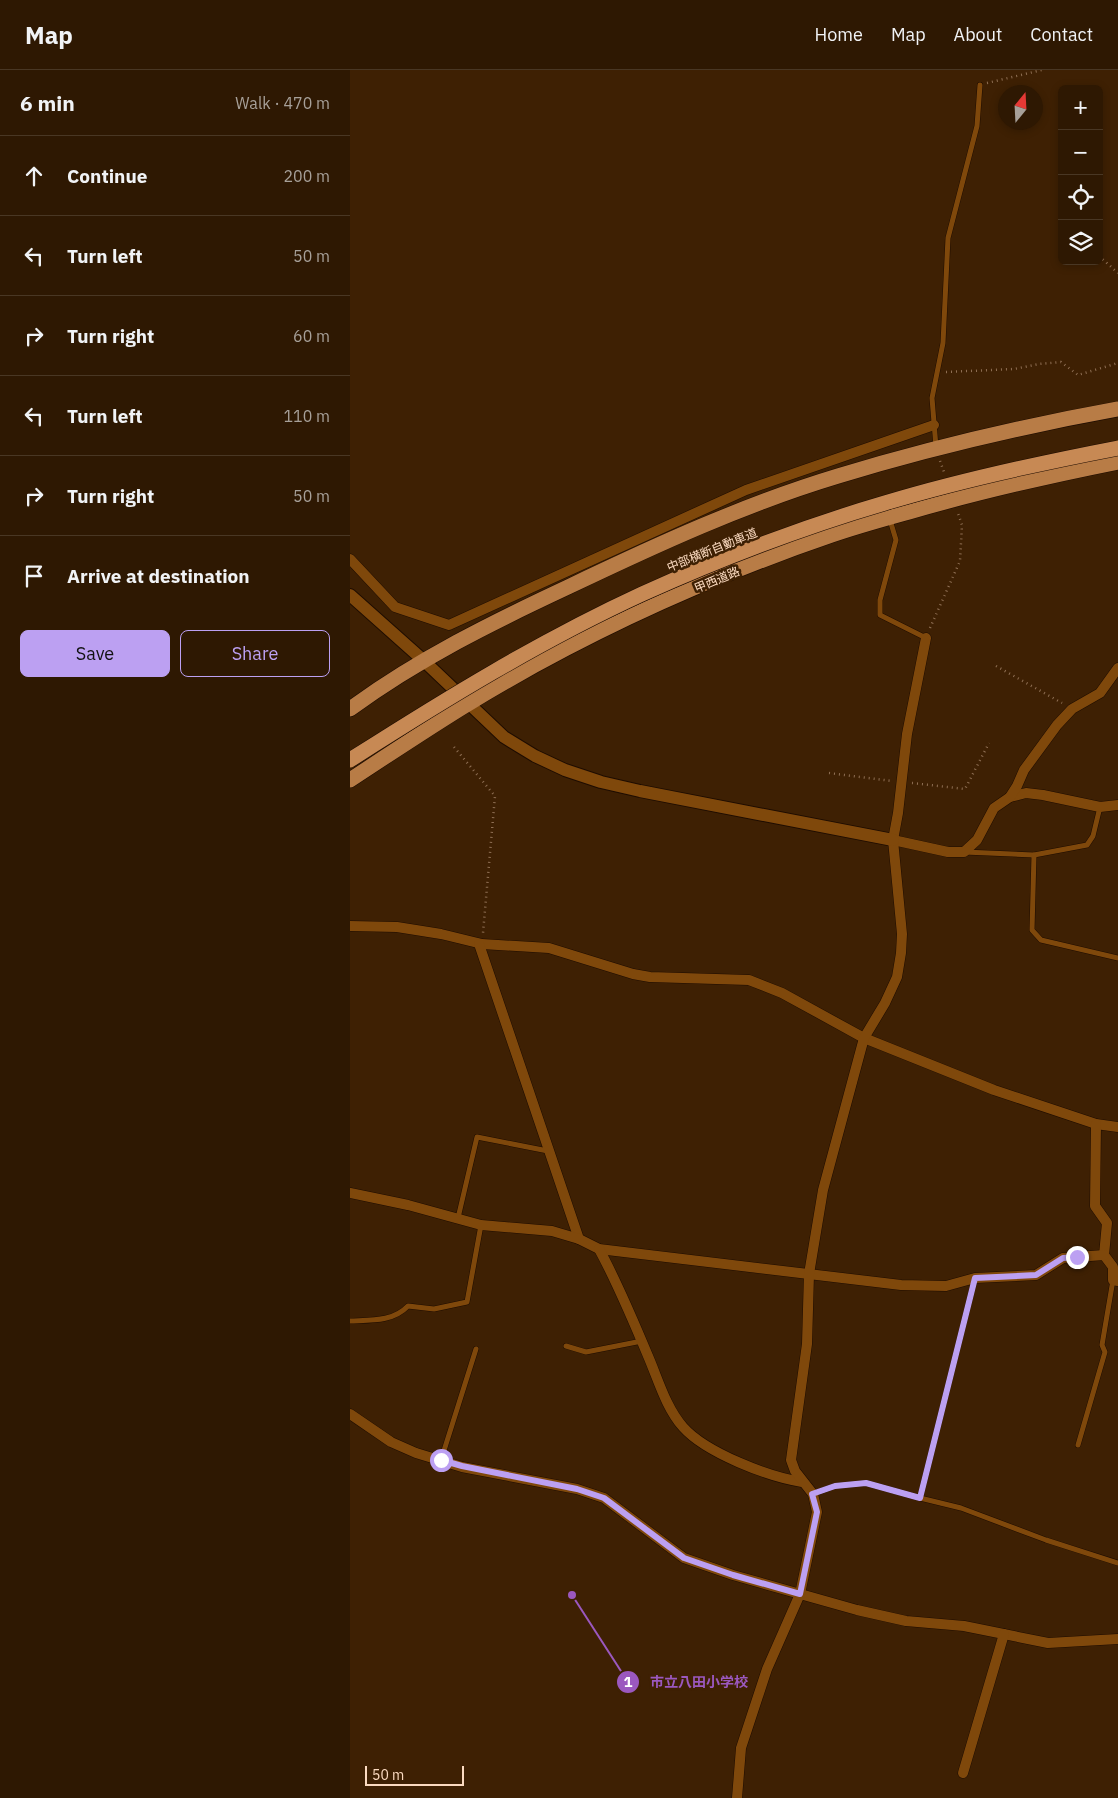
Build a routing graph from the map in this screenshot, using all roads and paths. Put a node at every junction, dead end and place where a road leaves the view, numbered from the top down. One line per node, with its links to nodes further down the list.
1 (1042, 70): 2 (path)
2 (980, 85): 6 (lane)
3 (1103, 260): 4 (path)
4 (1118, 274)
5 (1118, 363): 6 (path)
6 (937, 372): 8 (lane)
7 (1118, 408): 10 (highway)
8 (934, 425): 10 (lane); 15 (street)
9 (1118, 448): 26 (highway, 中部横断自動車道, bridge)
10 (936, 450): 12 (path); 18 (highway)
11 (1118, 462): 13 (highway, 甲西道路)
12 (945, 474)
13 (953, 500): 14 (highway, 甲西道路); 17 (path)
14 (889, 518): 17 (lane); 21 (highway, 甲西道路)
15 (350, 559)
16 (350, 595): 18 (street)
17 (926, 638): 29 (street)
18 (423, 660): 21 (street); 22 (highway)
19 (996, 666): 23 (path)
20 (1118, 668): 23 (street)
21 (468, 704): 28 (highway, 甲西道路); 33 (street)
22 (350, 709)
23 (1072, 709): 30 (street)
24 (989, 742): 29 (path)
25 (454, 748): 37 (path)
26 (350, 760)
27 (829, 773): 29 (path)
28 (350, 780)
29 (901, 782): 33 (street)
30 (1010, 798): 32 (street); 34 (street)
31 (1118, 804): 32 (street)
32 (1100, 807): 35 (lane)
33 (893, 840): 34 (street); 39 (street)
34 (964, 852): 35 (lane)
35 (1034, 855): 38 (lane)
36 (350, 926): 37 (street)
37 (480, 944): 39 (street); 42 (street)
38 (1118, 958)
39 (864, 1038): 40 (street); 49 (street)
40 (1096, 1124): 41 (street); 48 (street)
41 (1118, 1127)
42 (549, 1151): 44 (lane); 46 (street)
43 (350, 1193): 44 (street)
44 (458, 1219): 45 (street)
45 (482, 1225): 46 (street); 52 (lane)
46 (579, 1239): 47 (street)
47 (599, 1249): 49 (street); 53 (street)
48 (1104, 1255): 50 (street); 51 (street)
49 (809, 1274): 50 (street); 59 (street)
50 (975, 1278): 61 (lane)
51 (1116, 1280): 57 (lane)
52 (350, 1321)
53 (642, 1341): 54 (lane); 59 (street)
54 (566, 1346)
55 (476, 1349): 58 (lane)
56 (350, 1414): 58 (street)
57 (1078, 1445)
58 (441, 1460): 63 (street)
59 (802, 1482): 60 (street)
60 (812, 1494): 61 (lane); 63 (street)
61 (920, 1498): 62 (lane)
62 (1118, 1563)
63 (800, 1594): 64 (street); 67 (street)
64 (1004, 1634): 65 (street); 66 (street)
65 (1118, 1639)
66 (962, 1773)
67 (737, 1798)

